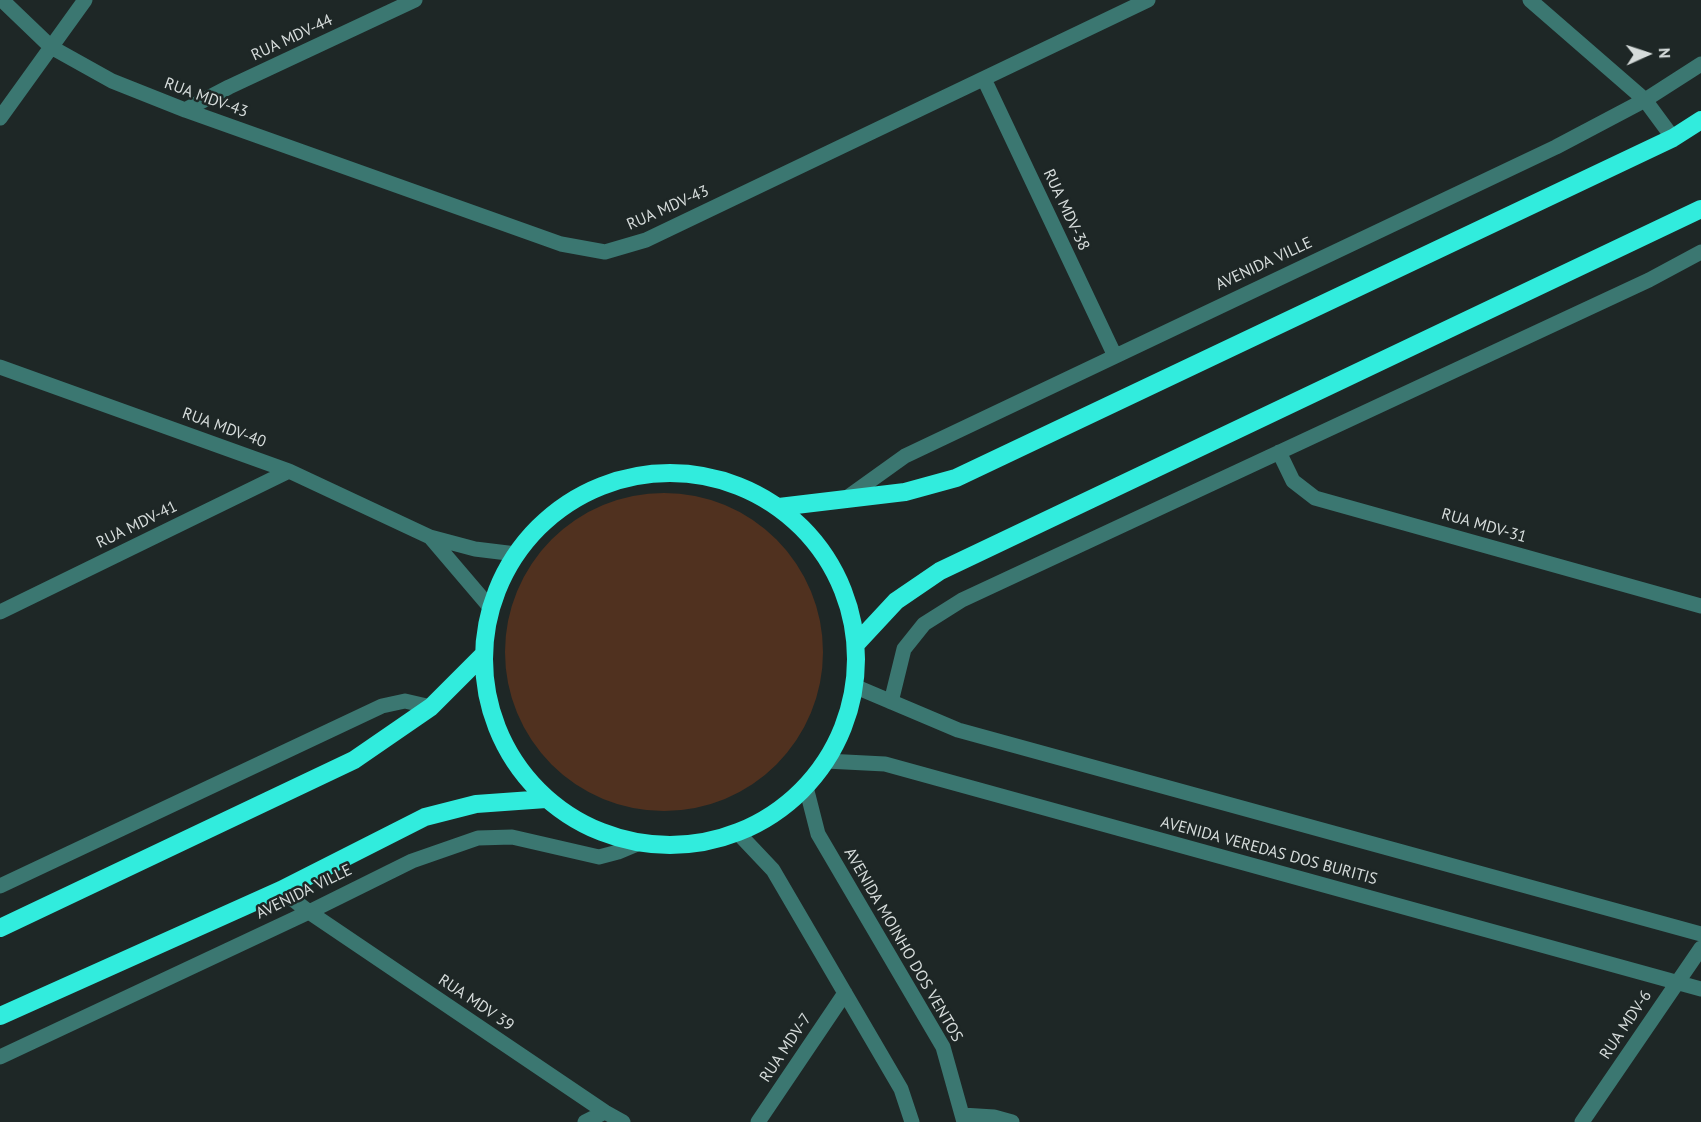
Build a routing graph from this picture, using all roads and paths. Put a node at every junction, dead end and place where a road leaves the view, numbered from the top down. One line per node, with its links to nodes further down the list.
1 (2, 0): 6 (street, RUA MDV-43)
2 (85, 0): 6 (street)
3 (415, 0): 10 (street, RUA MDV-44)
4 (1148, 0): 8 (street, RUA MDV-43)
5 (1530, 0): 9 (street)
6 (51, 47): 10 (street, RUA MDV-43); 11 (street)
7 (1701, 64): 9 (street, AVENIDA VILLE)
8 (984, 79): 10 (street, RUA MDV-43); 16 (street, RUA MDV-38)
9 (1645, 100): 13 (street); 16 (street, AVENIDA VILLE)
10 (185, 110)
11 (0, 118)
12 (1701, 120): 13 (highway, AVENIDA VILLE)
13 (1673, 138): 20 (highway, AVENIDA VILLE)
14 (1701, 209): 27 (highway)
15 (1701, 252): 18 (street)
16 (1115, 356): 20 (street, AVENIDA VILLE)
17 (0, 367): 19 (street, RUA MDV-40)
18 (1279, 452): 25 (street, RUA MDV-31); 30 (street)
19 (290, 471): 22 (street, RUA MDV-40); 26 (street, RUA MDV-41)
20 (845, 499): 21 (highway, AVENIDA VILLE)
21 (779, 507): 23 (highway); 27 (highway)
22 (430, 537): 23 (street, RUA MDV-40); 24 (street, RUA MDV-40)
23 (516, 554): 24 (highway)
24 (488, 605): 28 (highway)
25 (1701, 606)
26 (0, 612)
27 (856, 644): 29 (highway)
28 (484, 654): 31 (highway); 34 (highway)
29 (854, 686): 30 (street, AVENIDA VEREDAS DOS BURITIS); 32 (highway)
30 (891, 702): 41 (street, AVENIDA VEREDAS DOS BURITIS)
31 (431, 707): 37 (street); 40 (highway)
32 (826, 761): 33 (highway); 43 (street, AVENIDA VEREDAS DOS BURITIS)
33 (806, 787): 35 (highway); 49 (street, AVENIDA MOINHO DOS VENTOS)
34 (546, 799): 36 (highway); 38 (highway, AVENIDA VILLE)
35 (738, 833): 36 (highway); 45 (street)
36 (637, 844): 39 (street, AVENIDA VILLE)
37 (0, 886)
38 (281, 890): 39 (street, RUA MDV 39); 46 (highway, AVENIDA VILLE)
39 (309, 912): 47 (street, AVENIDA VILLE); 48 (street, RUA MDV 39)
40 (0, 928)
41 (1701, 934)
42 (1701, 948): 43 (street, RUA MDV-6)
43 (1677, 982): 44 (street, AVENIDA VEREDAS DOS BURITIS); 55 (street, RUA MDV-6)
44 (1701, 989)
45 (845, 993): 52 (street, RUA MDV-7); 53 (street)
46 (0, 1016)
47 (0, 1057)
48 (605, 1112): 50 (street); 51 (street, RUA MDV 39)
49 (963, 1118): 54 (street)
50 (585, 1122)
51 (623, 1122)
52 (758, 1122)
53 (912, 1122)
54 (1011, 1122)
55 (1582, 1122)

